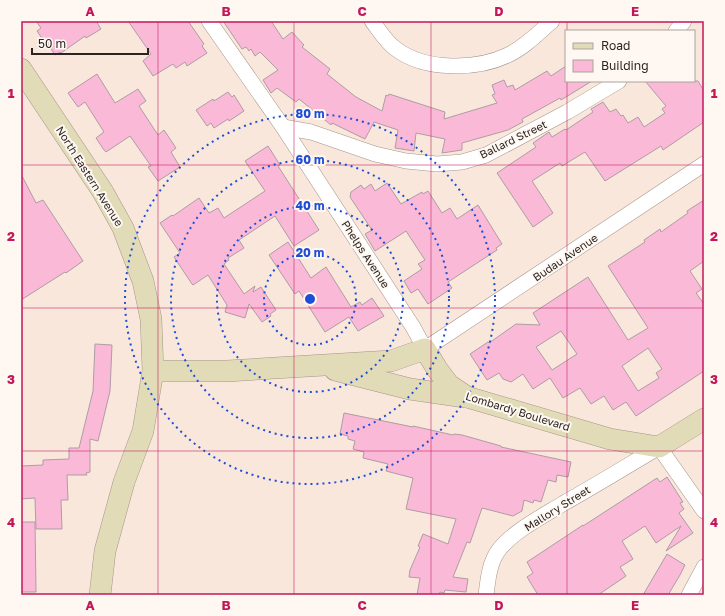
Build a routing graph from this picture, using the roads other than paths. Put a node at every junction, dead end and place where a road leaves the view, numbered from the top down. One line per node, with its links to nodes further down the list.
1 (209, 21): 8 (street, Phelps Avenue)
2 (372, 21): 3 (street)
3 (552, 21)
4 (684, 21): 5 (street)
5 (677, 30)
6 (21, 69): 12 (street, North Eastern Avenue)
7 (617, 82): 8 (street, Ballard Street)
8 (283, 127): 10 (street, Phelps Avenue)
9 (704, 164): 10 (street, Budau Avenue)
10 (425, 349): 11 (street); 13 (street, Lombardy Boulevard)
11 (315, 365): 12 (street); 13 (street)
12 (153, 371): 18 (street, North Eastern Avenue)
13 (467, 397): 15 (street, Lombardy Boulevard)
14 (704, 419): 15 (street)
15 (658, 447): 16 (street); 19 (street, Mallory Street)
16 (704, 511)
17 (704, 566): 20 (street)
18 (100, 595)
19 (486, 595)
20 (689, 595)

